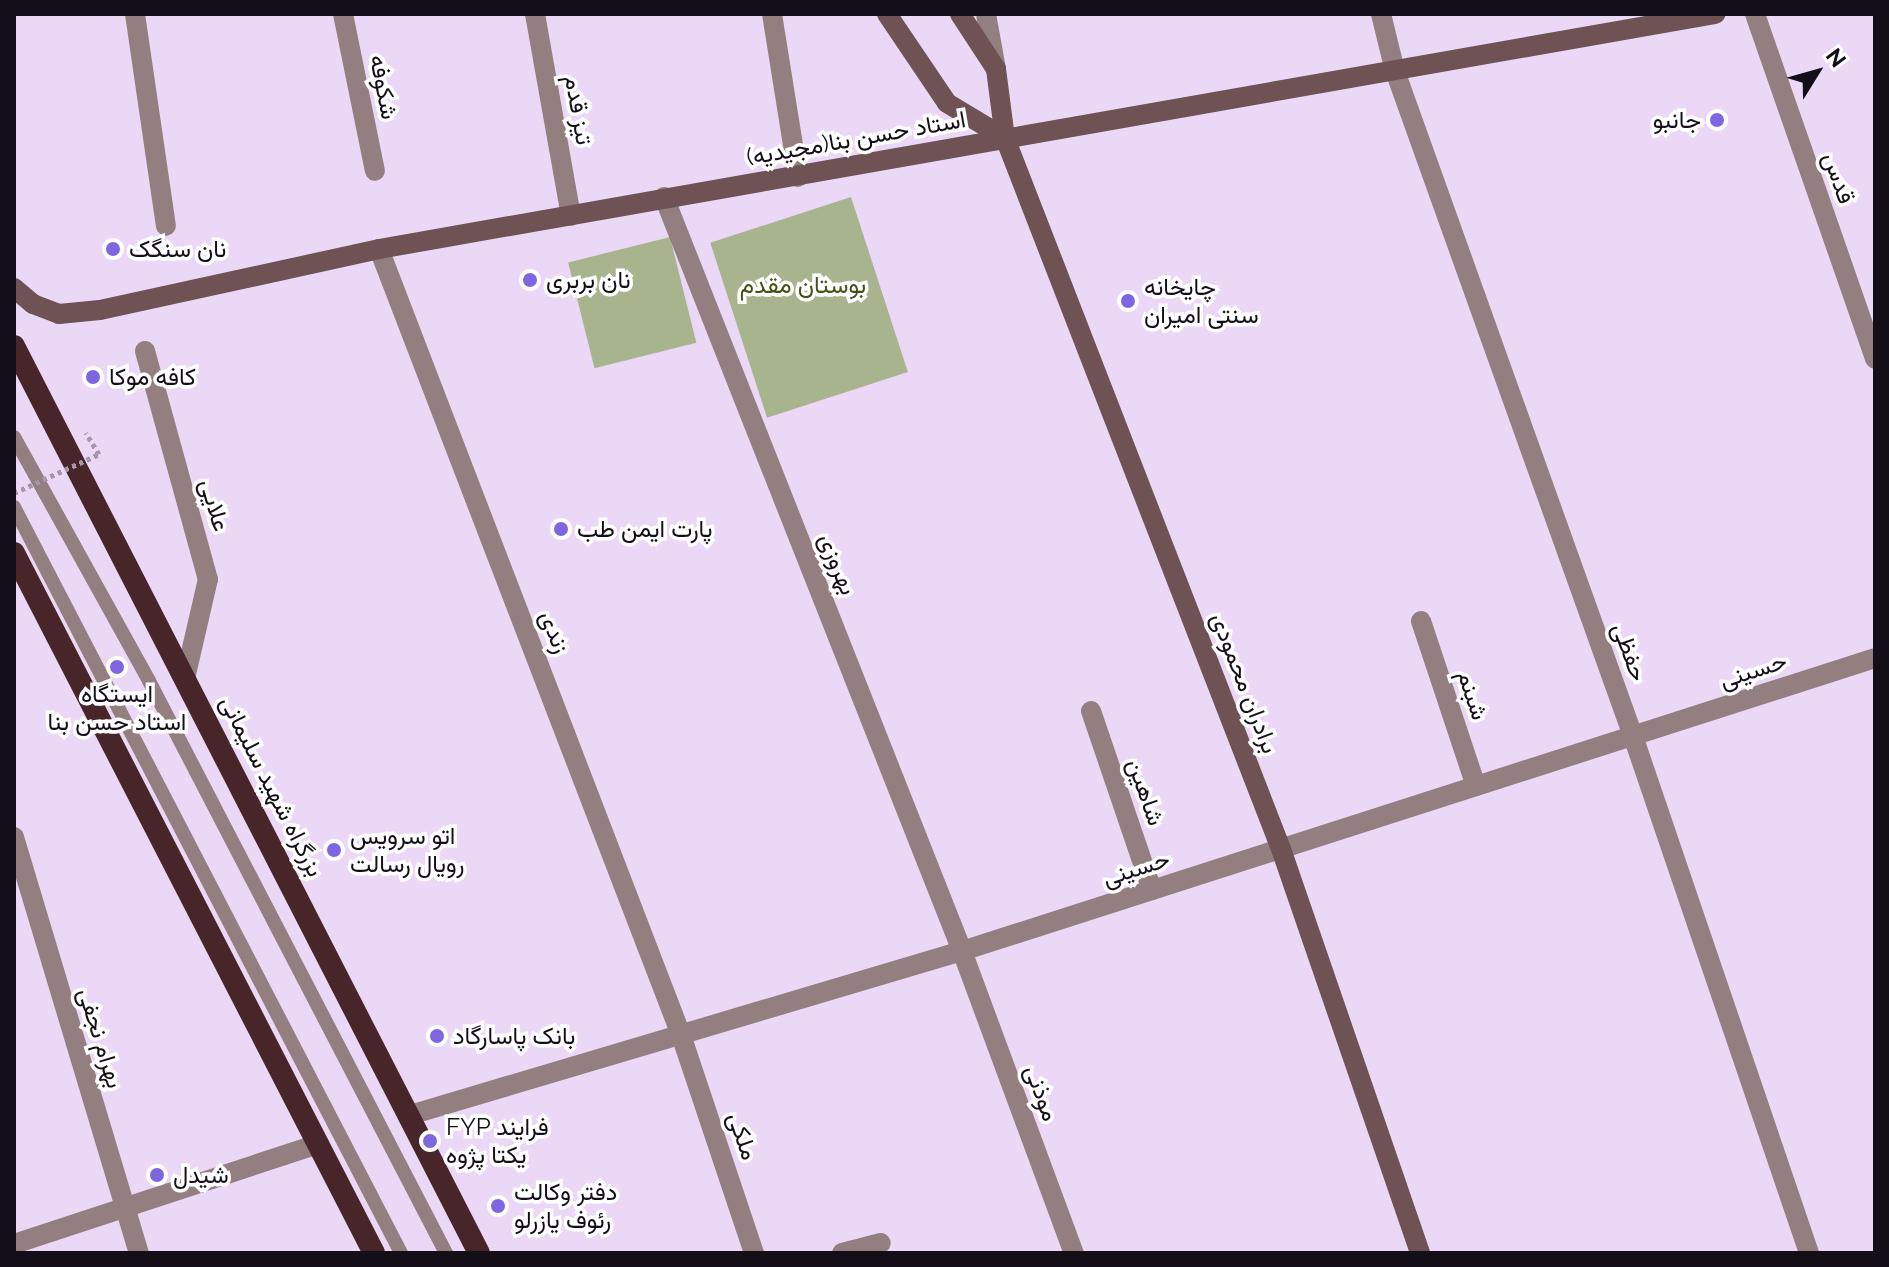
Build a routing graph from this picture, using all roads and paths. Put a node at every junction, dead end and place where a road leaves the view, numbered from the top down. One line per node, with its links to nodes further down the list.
1 (135, 14): 18 (street)
2 (343, 14): 14 (street, شکوفه)
3 (535, 14): 17 (street, تیز قدم)
4 (772, 14): 15 (street)
5 (887, 14): 13 (main road)
6 (960, 14): 11 (main road)
7 (986, 14): 11 (street)
8 (1381, 14): 12 (street, حفظی)
9 (1715, 14): 12 (main road, استاد حسن بنا(مجیدیه))
10 (1755, 14): 23 (street, قدس)
11 (996, 69): 13 (main road, برادران محمودی)
12 (1395, 71): 13 (main road, استاد حسن بنا(مجیدیه)); 33 (street, حفظی)
13 (1005, 138): 15 (main road, استاد حسن بنا(مجیدیه)); 36 (main road, برادران محمودی)
14 (375, 171)
15 (798, 177): 16 (main road, استاد حسن بنا(مجیدیه))
16 (664, 197): 17 (main road, استاد حسن بنا(مجیدیه)); 38 (street, بهروزی)
17 (571, 216): 19 (main road, استاد حسن بنا(مجیدیه))
18 (166, 226)
19 (379, 249): 20 (main road, استاد حسن بنا(مجیدیه)); 39 (street, زندی)
20 (14, 288)
21 (14, 346): 31 (highway, بزرگراه شهید سلیمانی)
22 (145, 351): 31 (street, علایی)
23 (1875, 359)
24 (86, 433): 26 (path, bridge)
25 (14, 437): 48 (lane)
26 (14, 493)
27 (14, 507): 47 (lane)
28 (14, 553): 41 (highway)
29 (1421, 621): 34 (street, شبنم)
30 (1875, 658): 33 (street, حسینی)
31 (186, 674): 40 (highway, بزرگراه شهید سلیمانی)
32 (1091, 711): 37 (street, شاهین)
33 (1633, 736): 34 (street, حسینی); 54 (street, حفظی)
34 (1476, 786): 36 (street, حسینی)
35 (14, 837): 42 (street, بهرام نجفی)
36 (1281, 849): 37 (street, حسینی); 53 (main road, برادران محمودی)
37 (1152, 890): 38 (street, حسینی)
38 (962, 951): 39 (street, حسینی); 52 (street, موذنی)
39 (681, 1035): 40 (street, حسینی); 50 (street, ملکی)
40 (410, 1115): 49 (highway, بزرگراه شهید سلیمانی)
41 (319, 1144): 42 (street); 46 (highway)
42 (126, 1209): 44 (street); 45 (street, بهرام نجفی)
43 (881, 1243): 51 (street)
44 (14, 1244)
45 (139, 1253)
46 (374, 1253)
47 (401, 1253)
48 (446, 1253)
49 (479, 1253)
50 (754, 1253)
51 (842, 1253)
52 (1074, 1253)
53 (1420, 1253)
54 (1809, 1253)

